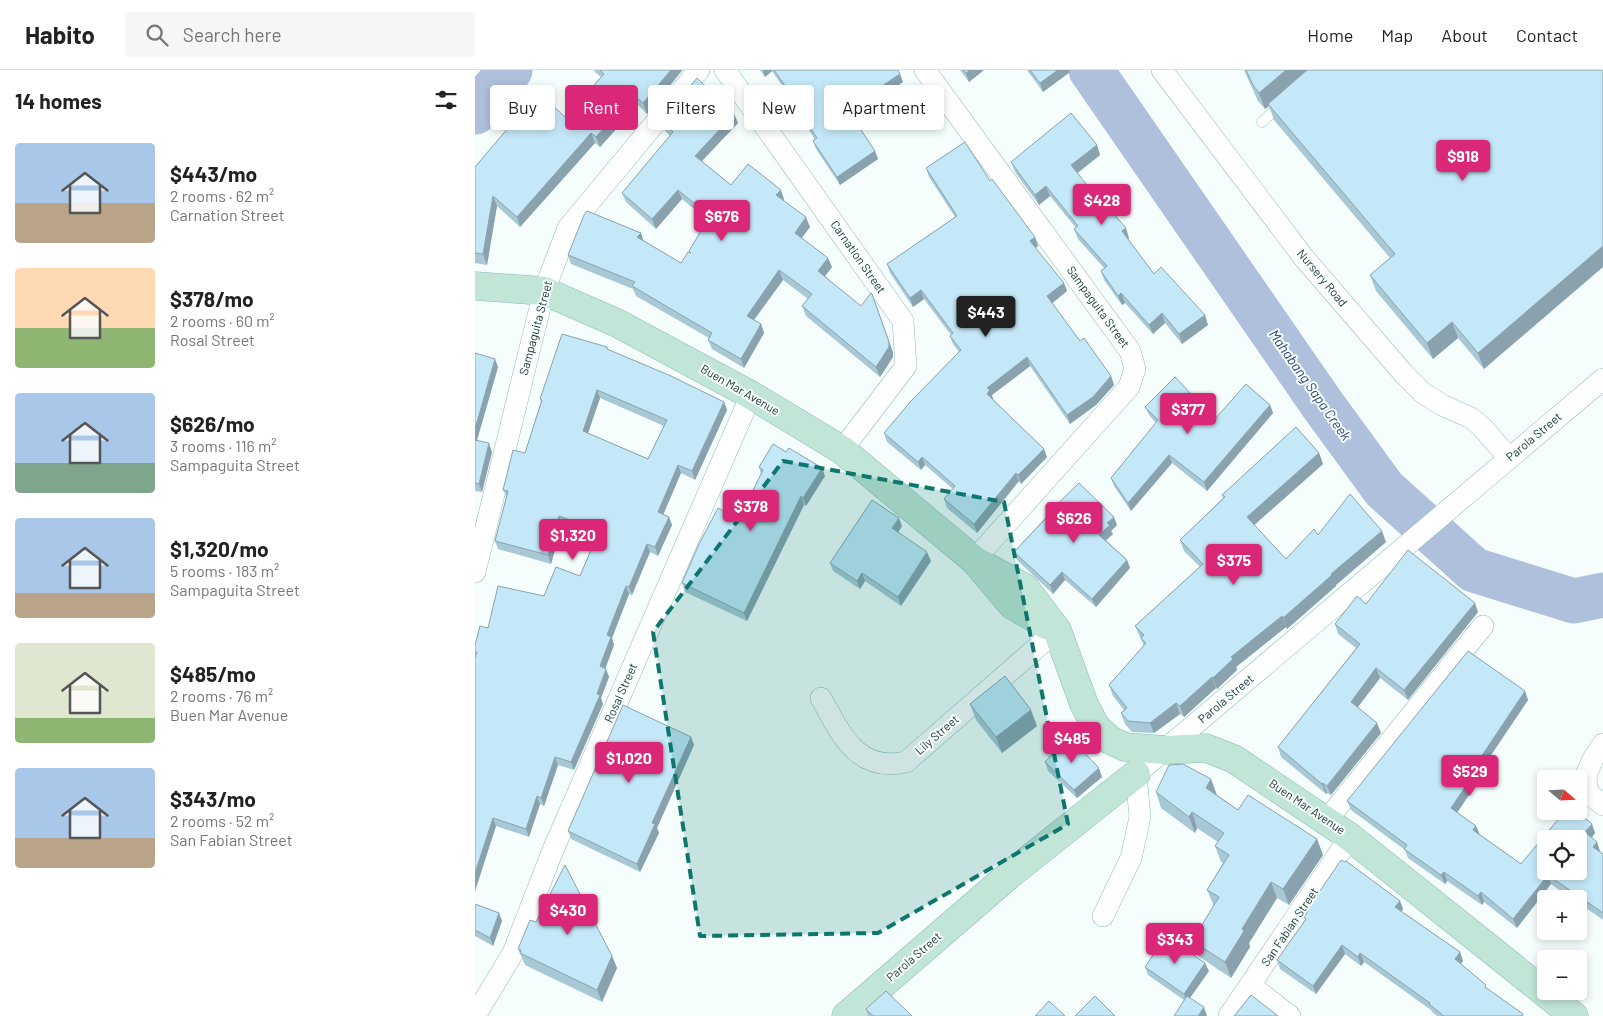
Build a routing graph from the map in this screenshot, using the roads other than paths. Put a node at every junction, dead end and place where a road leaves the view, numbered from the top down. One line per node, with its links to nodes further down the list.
1 (699, 70): 8 (street, Sampaguita Street)
2 (725, 70): 11 (street, Carnation Street)
3 (925, 70): 13 (street, Sampaguita Street)
4 (1162, 70): 12 (street, Nursery Road)
5 (1288, 98): 6 (lane)
6 (1262, 122)
7 (475, 286): 8 (street, Buen Mar Avenue)
8 (544, 292): 10 (street, Buen Mar Avenue); 14 (street, Sampaguita Street)
9 (1603, 379): 12 (street, Parola Street)
10 (751, 395): 11 (street, Buen Mar Avenue); 26 (street, Rosal Street)
11 (842, 450): 13 (street, Buen Mar Avenue)
12 (1509, 458): 19 (street, Parola Street)
13 (974, 560): 16 (street, Buen Mar Avenue)
14 (475, 572)
15 (1483, 626): 22 (street)
16 (1057, 630): 17 (street, Lily Street); 19 (street, Buen Mar Avenue)
17 (821, 698)
18 (1603, 744): 21 (street)
19 (1166, 750): 20 (street, Parola Street); 22 (street, Buen Mar Avenue)
20 (1136, 774): 24 (street); 27 (street, Parola Street)
21 (1603, 805)
22 (1326, 821): 23 (street, Buen Mar Avenue)
23 (1350, 837): 25 (street, San Fabian Street); 30 (street, Buen Mar Avenue)
24 (1103, 916)
25 (1250, 986): 28 (street, San Fabian Street); 29 (street)
26 (475, 1016)
27 (846, 1016)
28 (1229, 1016)
29 (1290, 1016)
30 (1573, 1016)

